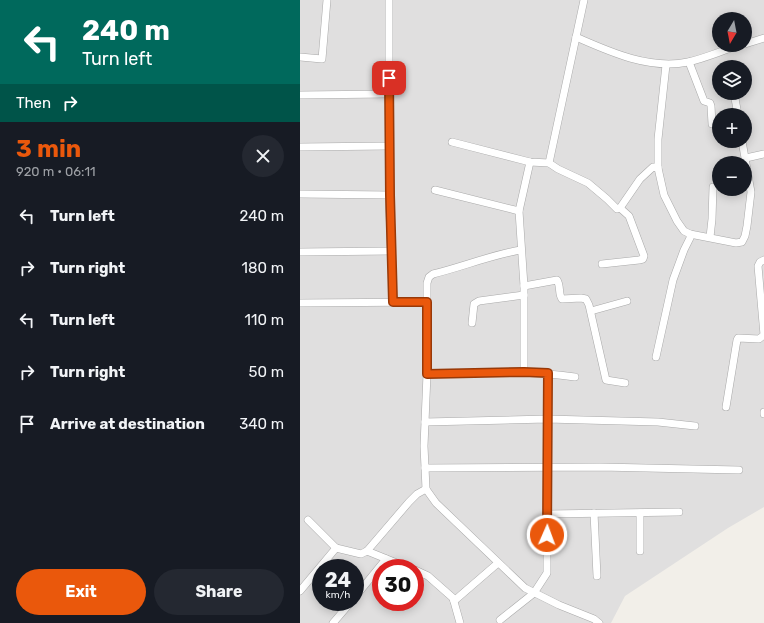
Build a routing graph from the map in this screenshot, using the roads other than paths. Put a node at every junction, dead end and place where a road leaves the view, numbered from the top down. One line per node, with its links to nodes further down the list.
1 (327, 0): 8 (street)
2 (389, 0): 11 (street)
3 (584, 0): 4 (street)
4 (576, 37): 10 (street); 20 (street)
5 (764, 38): 6 (street)
6 (752, 42)
7 (719, 52): 9 (street)
8 (300, 57)
9 (689, 62): 10 (street); 13 (street)
10 (666, 65): 21 (street)
11 (388, 94): 12 (street); 15 (street)
12 (300, 95)
13 (712, 124)
14 (452, 142): 19 (street)
15 (389, 146): 16 (street); 24 (street)
16 (300, 147)
17 (764, 154): 18 (street)
18 (752, 157)
19 (530, 162): 20 (street); 28 (street)
20 (549, 163): 27 (street)
21 (658, 168): 27 (street); 29 (street)
22 (436, 190): 28 (street)
23 (300, 194): 24 (street)
24 (390, 195): 32 (street)
25 (712, 196): 30 (street)
26 (750, 196): 30 (street)
27 (620, 208): 35 (street)
28 (519, 211): 31 (street)
29 (690, 234): 30 (street); 44 (street)
30 (710, 237)
31 (521, 250): 36 (street); 40 (street)
32 (392, 251): 33 (street); 39 (street)
33 (300, 252)
34 (764, 260): 50 (street)
35 (602, 264)
36 (524, 286): 37 (street); 42 (street)
37 (524, 295): 43 (street); 45 (street)
38 (628, 301): 42 (street)
39 (393, 302): 40 (street); 41 (street)
40 (427, 302): 47 (street)
41 (300, 303)
42 (591, 311): 49 (street)
43 (472, 323)
44 (656, 357)
45 (524, 372): 46 (street); 47 (street)
46 (548, 373): 48 (street); 51 (street)
47 (427, 374): 52 (street)
48 (575, 377)
49 (625, 383)
50 (726, 407)
51 (547, 420): 52 (street); 53 (street); 55 (street)
52 (425, 422): 54 (street)
53 (695, 426)
54 (425, 468): 55 (street); 57 (street)
55 (547, 468): 56 (street); 61 (street)
56 (739, 470)
57 (426, 489): 64 (street); 67 (street)
58 (679, 512): 60 (street)
59 (594, 513): 60 (street); 61 (street); 70 (street)
60 (640, 513): 65 (street)
61 (548, 514): 73 (street)
62 (308, 520): 63 (street)
63 (336, 548): 64 (street); 72 (street)
64 (367, 551): 66 (street)
65 (640, 551)
66 (386, 559)
67 (498, 563): 73 (street); 74 (street)
68 (424, 574): 74 (street)
69 (372, 576): 71 (street)
70 (597, 576)
71 (364, 586)
72 (300, 591)
73 (534, 593): 76 (street); 79 (street)
74 (454, 601): 78 (street)
75 (343, 611): 77 (street)
76 (499, 622)
77 (333, 623)
78 (460, 623)
79 (599, 623)

